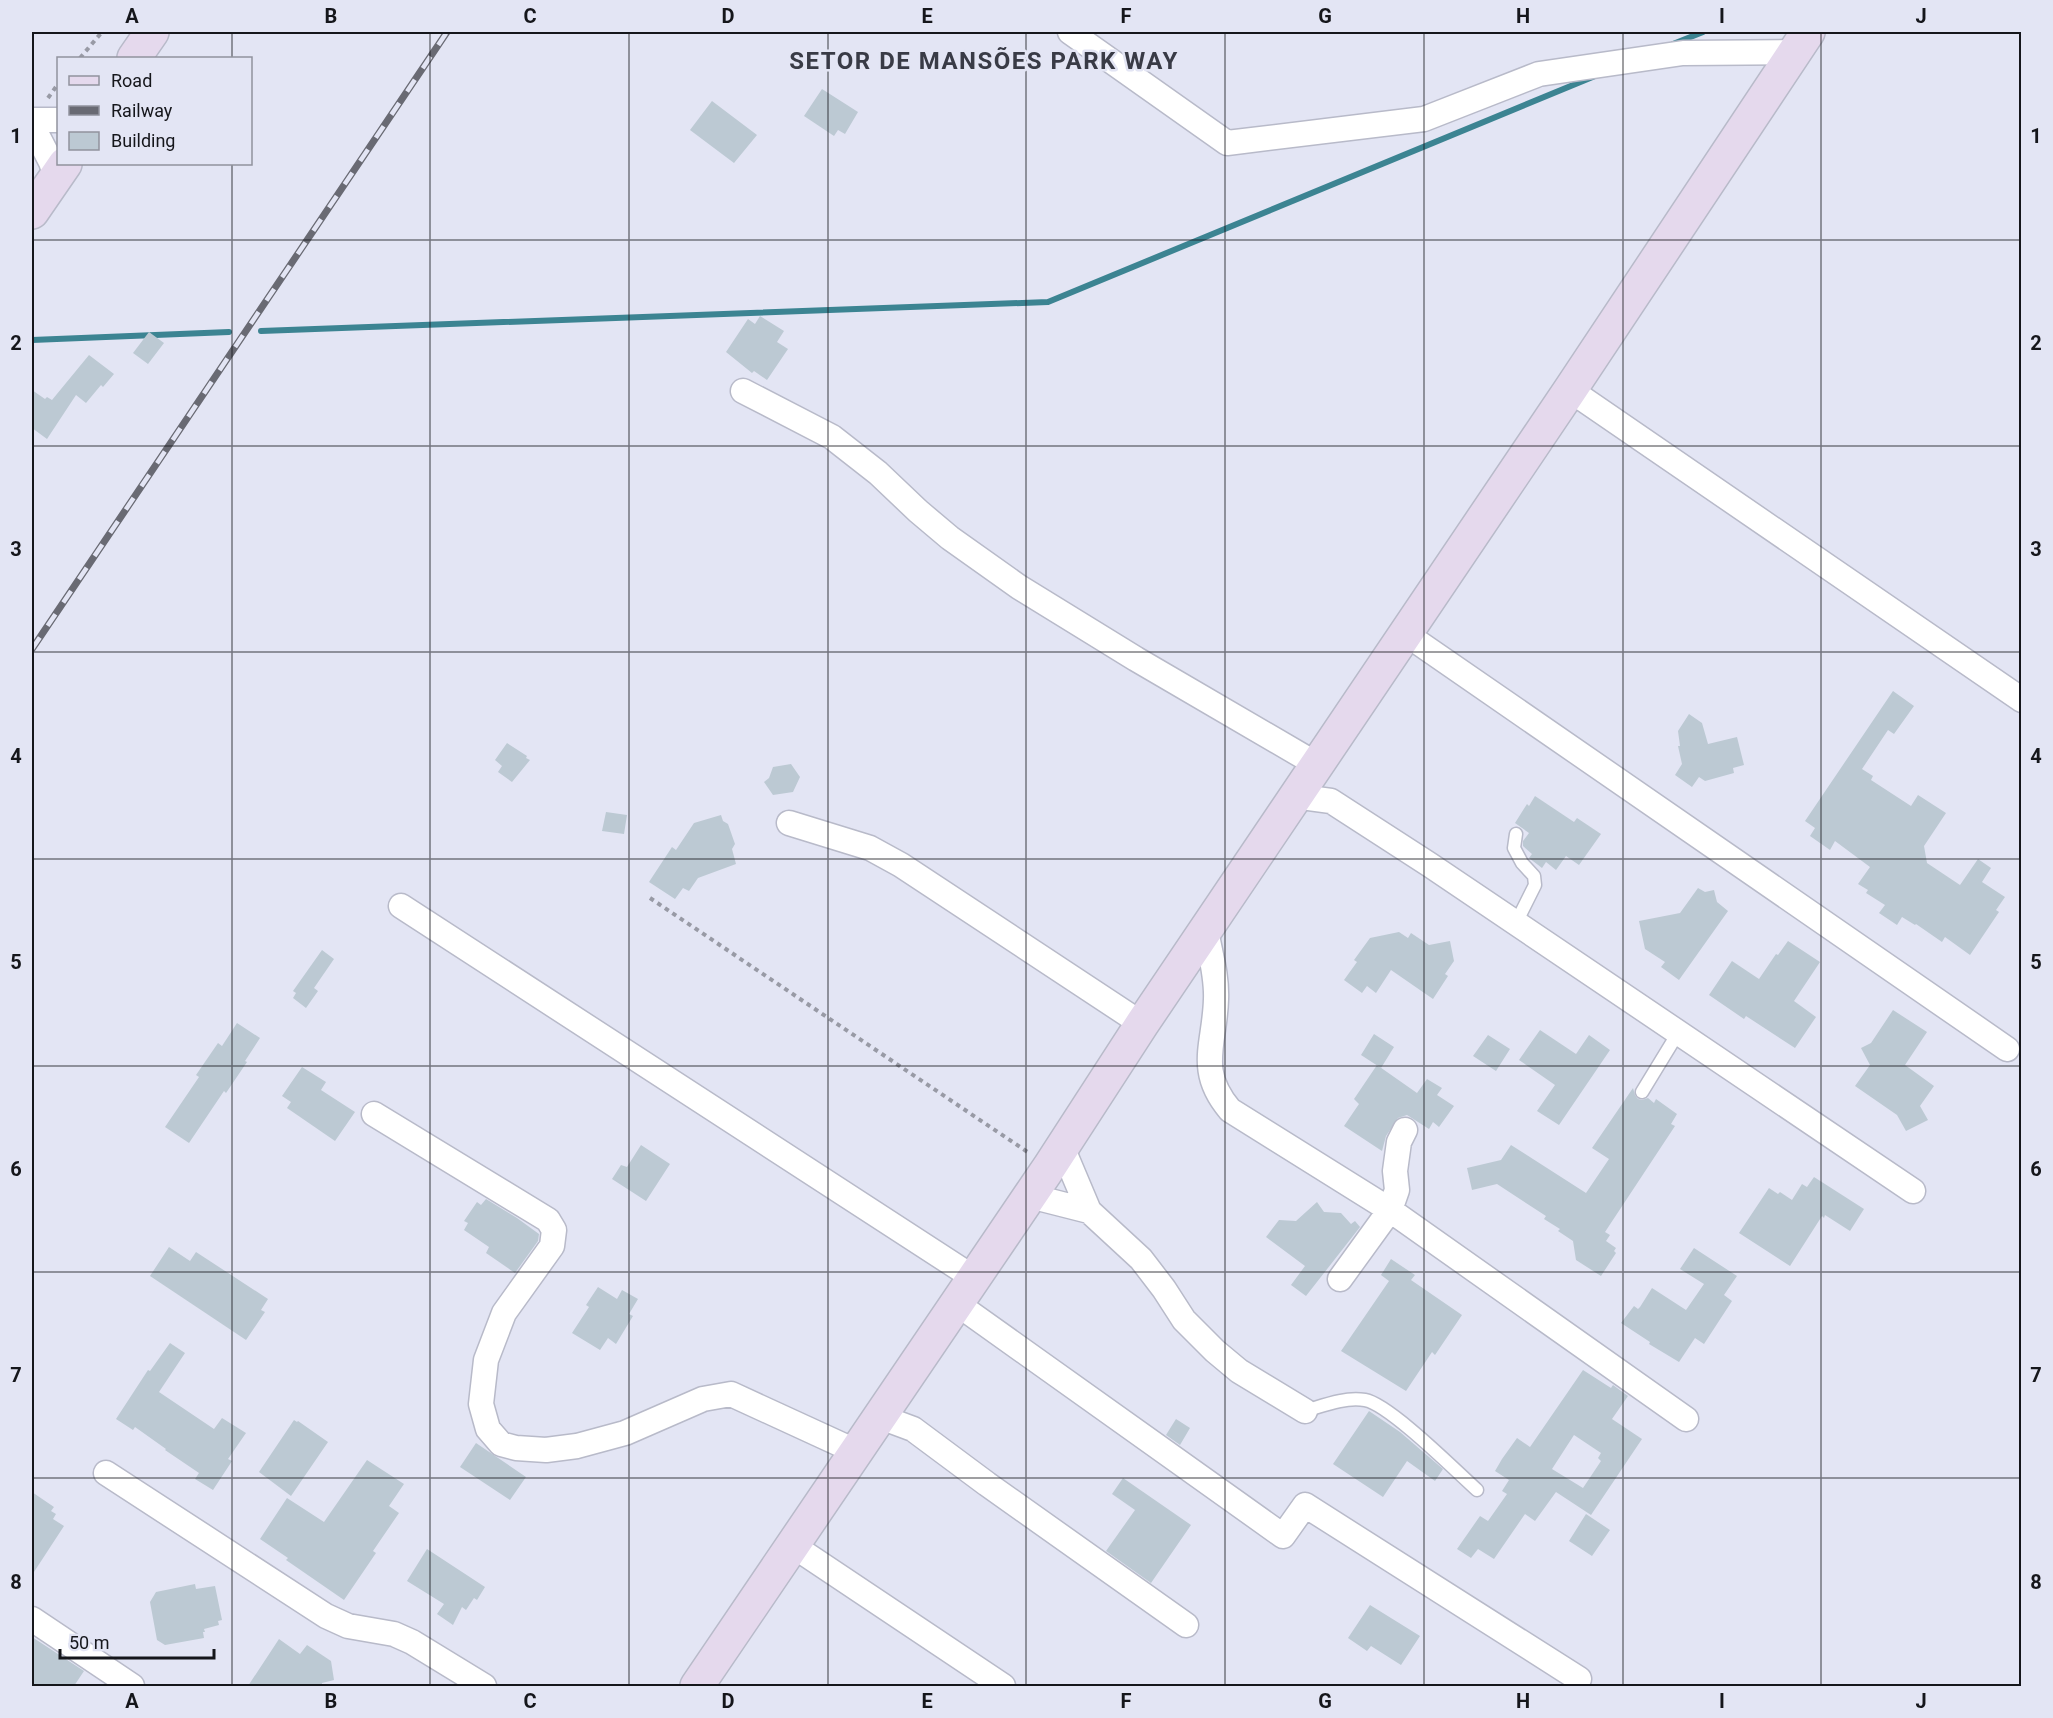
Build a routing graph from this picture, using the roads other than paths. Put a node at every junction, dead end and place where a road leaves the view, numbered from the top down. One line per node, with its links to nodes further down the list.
1 (152, 32): 4 (street)
2 (1070, 32): 3 (street)
3 (1801, 42): 10 (street)
4 (135, 57)
5 (32, 120): 6 (street)
6 (57, 120)
7 (32, 125): 8 (street)
8 (61, 170): 9 (street)
9 (32, 212)
10 (1570, 390): 12 (street); 13 (street)
11 (743, 391): 14 (street)
12 (1406, 634): 14 (street); 24 (street)
13 (2022, 700)
14 (1318, 761): 15 (street); 16 (street)
15 (1294, 796): 16 (street); 21 (street)
16 (1331, 801): 20 (street)
17 (789, 823): 22 (street)
18 (1516, 834): 20 (lane)
19 (400, 906): 34 (street)
20 (1516, 923): 23 (street)
21 (1206, 930): 22 (street); 31 (street)
22 (1142, 1024): 28 (street)
23 (1678, 1033): 25 (lane); 29 (street)
24 (2007, 1048)
25 (1642, 1092)
26 (374, 1114): 40 (street)
27 (1406, 1130): 31 (street)
28 (1056, 1157): 30 (street); 32 (street)
29 (1913, 1191)
30 (1030, 1196): 32 (street); 34 (street)
31 (1390, 1210): 33 (street); 38 (street)
32 (1089, 1211): 36 (street)
33 (1340, 1279)
34 (965, 1290): 35 (street); 46 (street)
35 (897, 1389): 37 (street); 39 (street)
36 (1305, 1411): 42 (lane)
37 (878, 1416): 39 (street); 40 (street)
38 (1686, 1419)
39 (914, 1429): 45 (street)
40 (855, 1451): 43 (street)
41 (106, 1473): 48 (street)
42 (1477, 1490)
43 (792, 1545): 49 (street); 50 (street)
44 (32, 1619): 47 (street)
45 (1186, 1625)
46 (1579, 1679)
47 (132, 1686)
48 (484, 1686)
49 (697, 1686)
50 (1003, 1686)

